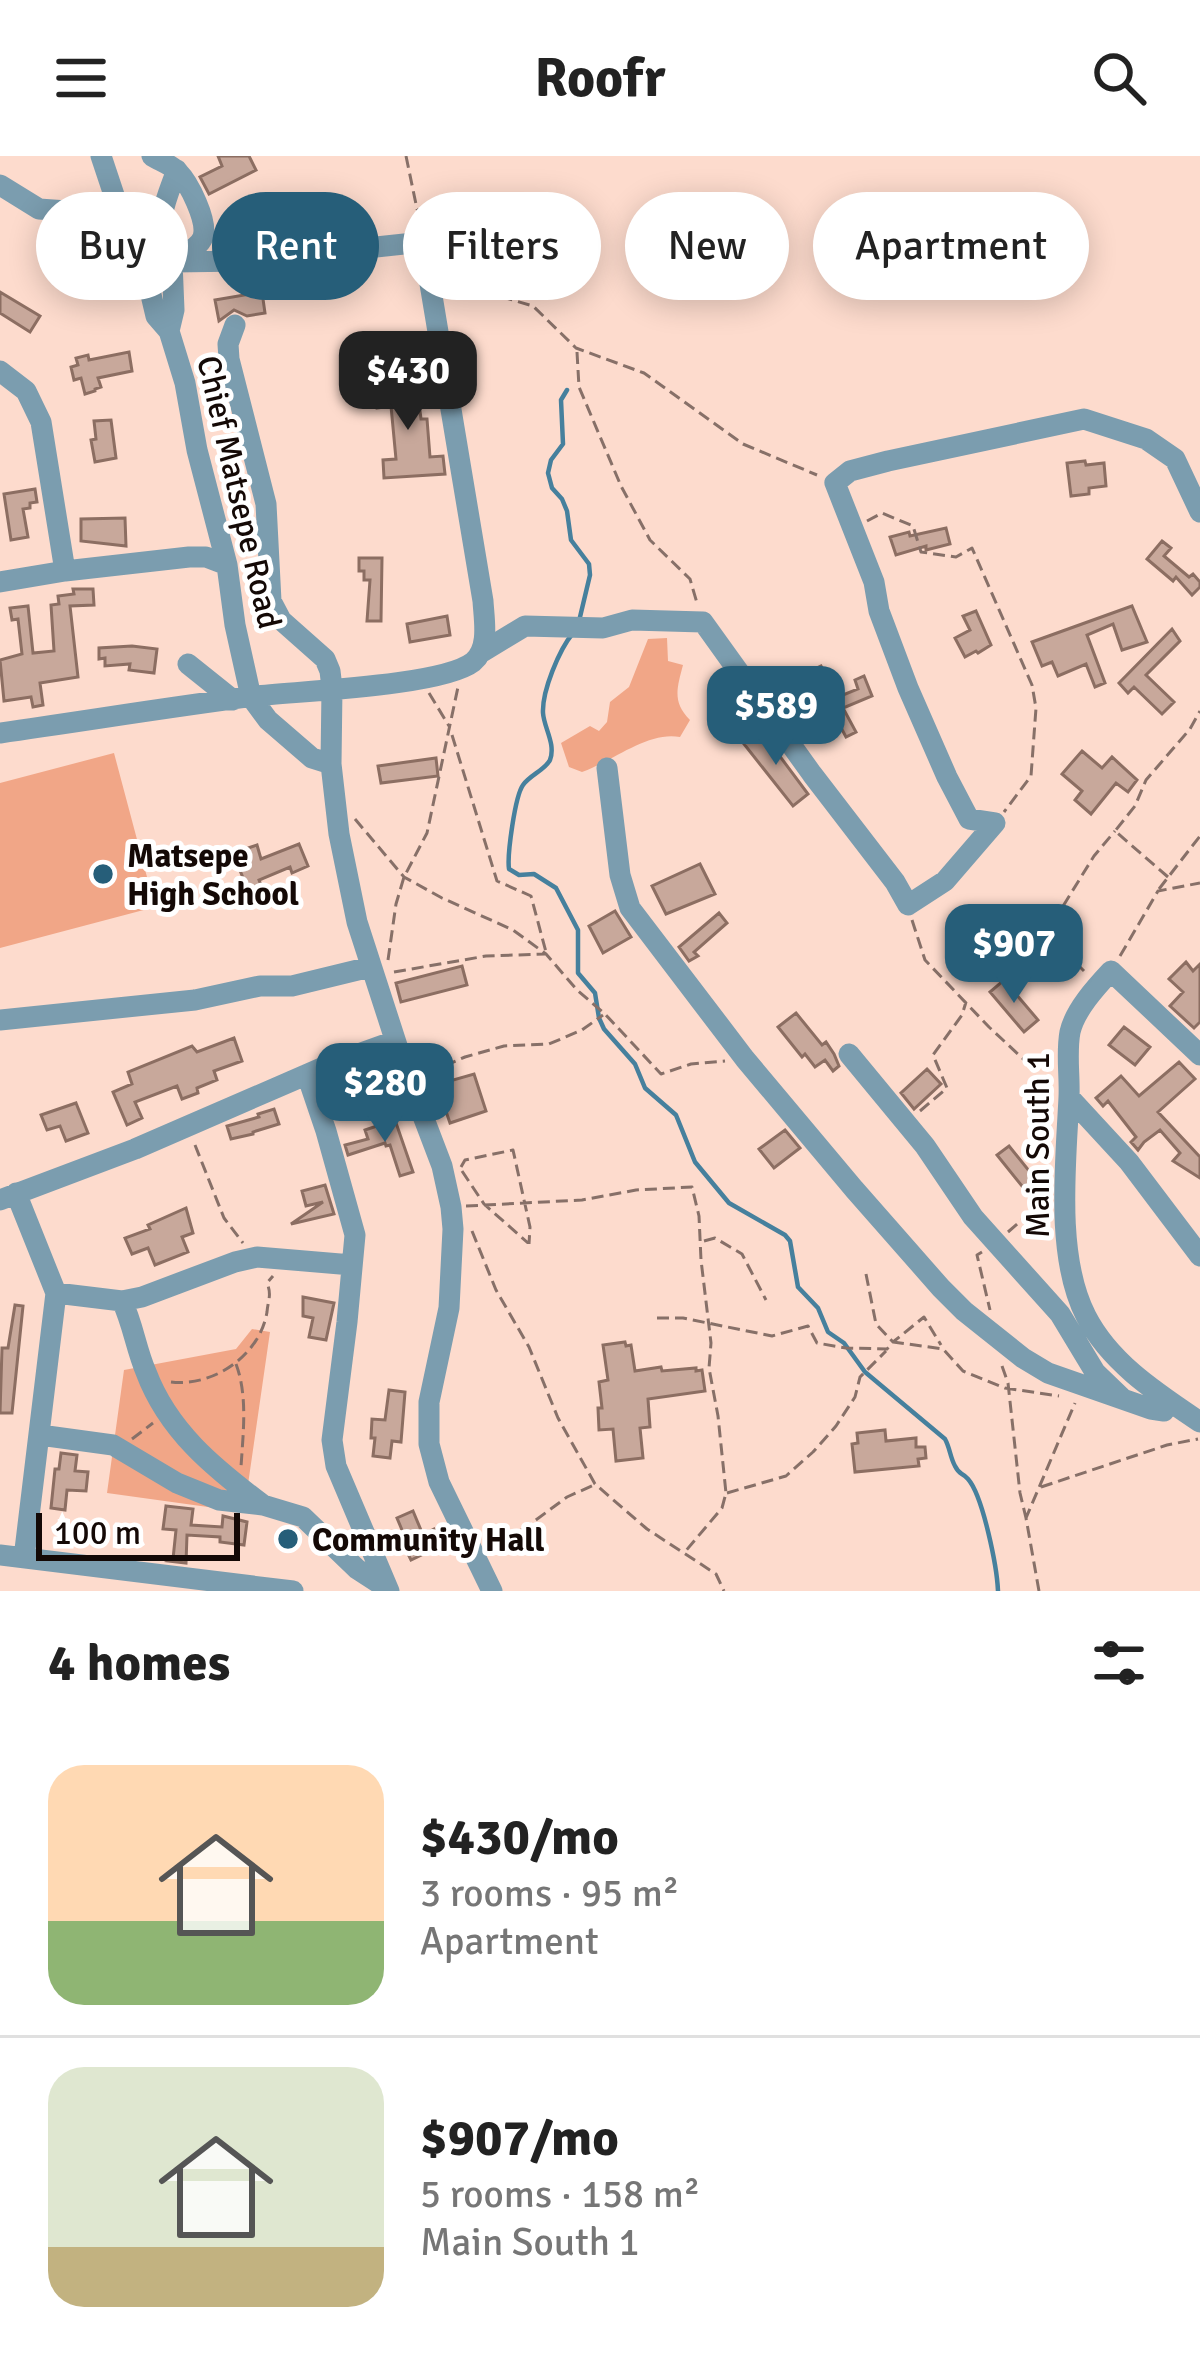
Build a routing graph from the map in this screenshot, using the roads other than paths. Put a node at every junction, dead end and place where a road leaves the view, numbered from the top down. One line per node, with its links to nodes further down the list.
1 (101, 156): 5 (street, Chief Matsepe Road)
2 (114, 156): 5 (street)
3 (152, 156): 4 (street)
4 (177, 170): 8 (street); 10 (street)
5 (109, 181): 7 (street, Chief Matsepe Road)
6 (0, 185): 9 (street)
7 (113, 192)
8 (168, 192)
9 (36, 207)
10 (188, 250)
11 (188, 257): 21 (street)
12 (152, 300): 15 (street, Chief Matsepe Road)
13 (172, 300): 15 (street)
14 (235, 326): 23 (street)
15 (169, 331): 18 (street, Chief Matsepe Road)
16 (0, 371): 19 (street)
17 (1200, 512): 21 (street)
18 (227, 565): 19 (street); 24 (street, Chief Matsepe Road)
19 (65, 571): 20 (street)
20 (0, 582)
21 (476, 658): 23 (street)
22 (188, 664): 24 (street)
23 (332, 688): 24 (street); 26 (street)
24 (242, 698): 25 (street); 26 (street)
25 (0, 733)
26 (331, 764): 28 (street)
27 (607, 768): 40 (street)
28 (378, 971): 29 (street); 30 (street)
29 (0, 1020)
30 (395, 1041): 33 (street); 49 (street)
31 (849, 1054): 40 (street)
32 (1200, 1055): 34 (street, Main South 1)
33 (307, 1075): 35 (street); 37 (street)
34 (1069, 1097): 36 (street); 41 (street, Main South 1)
35 (8, 1196): 38 (street)
36 (1200, 1256)
37 (352, 1265): 39 (street); 47 (street)
38 (56, 1292): 39 (street); 43 (street)
39 (122, 1300): 44 (street)
40 (1126, 1401): 41 (street)
41 (1170, 1402): 42 (street, Main South 1)
42 (1200, 1422)
43 (40, 1435): 44 (street); 46 (street)
44 (263, 1505): 47 (street)
45 (0, 1555): 46 (street)
46 (24, 1558): 48 (street)
47 (389, 1590)
48 (293, 1591)
49 (492, 1591)

